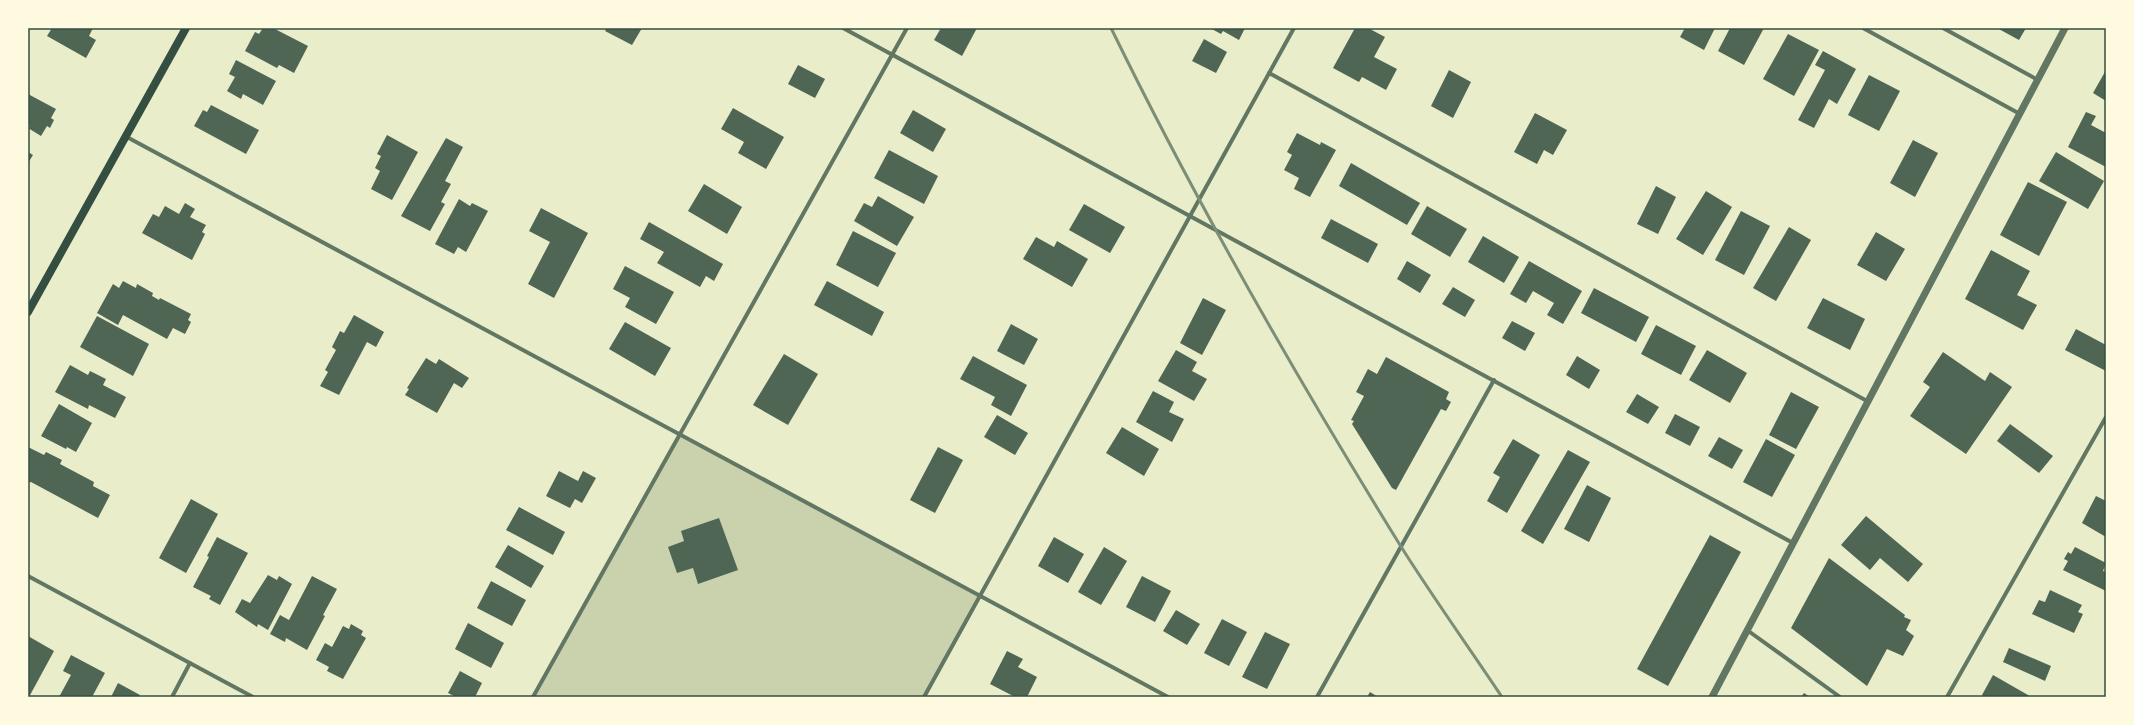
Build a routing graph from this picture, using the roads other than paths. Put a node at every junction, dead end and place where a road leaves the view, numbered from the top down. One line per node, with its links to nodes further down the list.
1 (186, 28): 12 (main road)
2 (843, 28): 8 (street)
3 (907, 28): 8 (street)
4 (1294, 28): 9 (street)
5 (1863, 28): 11 (street)
6 (1943, 28): 10 (street)
7 (2065, 28): 10 (street)
8 (892, 54): 13 (street); 18 (street)
9 (1269, 73): 13 (street); 16 (street)
10 (2038, 80): 11 (street)
11 (2020, 114): 16 (street)
12 (125, 136): 14 (main road); 18 (street)
13 (1190, 216): 15 (street); 21 (street)
14 (28, 312)
15 (1494, 380): 19 (street); 29 (street)
16 (1867, 401): 19 (street)
17 (2106, 417): 32 (street)
18 (680, 435): 21 (street); 26 (street)
19 (1793, 543): 22 (street)
20 (28, 576): 23 (street)
21 (980, 596): 27 (street); 28 (street)
22 (1747, 630): 30 (street); 31 (street)
23 (190, 663): 24 (street); 25 (street)
24 (172, 697)
25 (253, 697)
26 (533, 697)
27 (924, 697)
28 (1168, 697)
29 (1317, 697)
30 (1712, 697)
31 (1840, 697)
32 (1947, 697)

